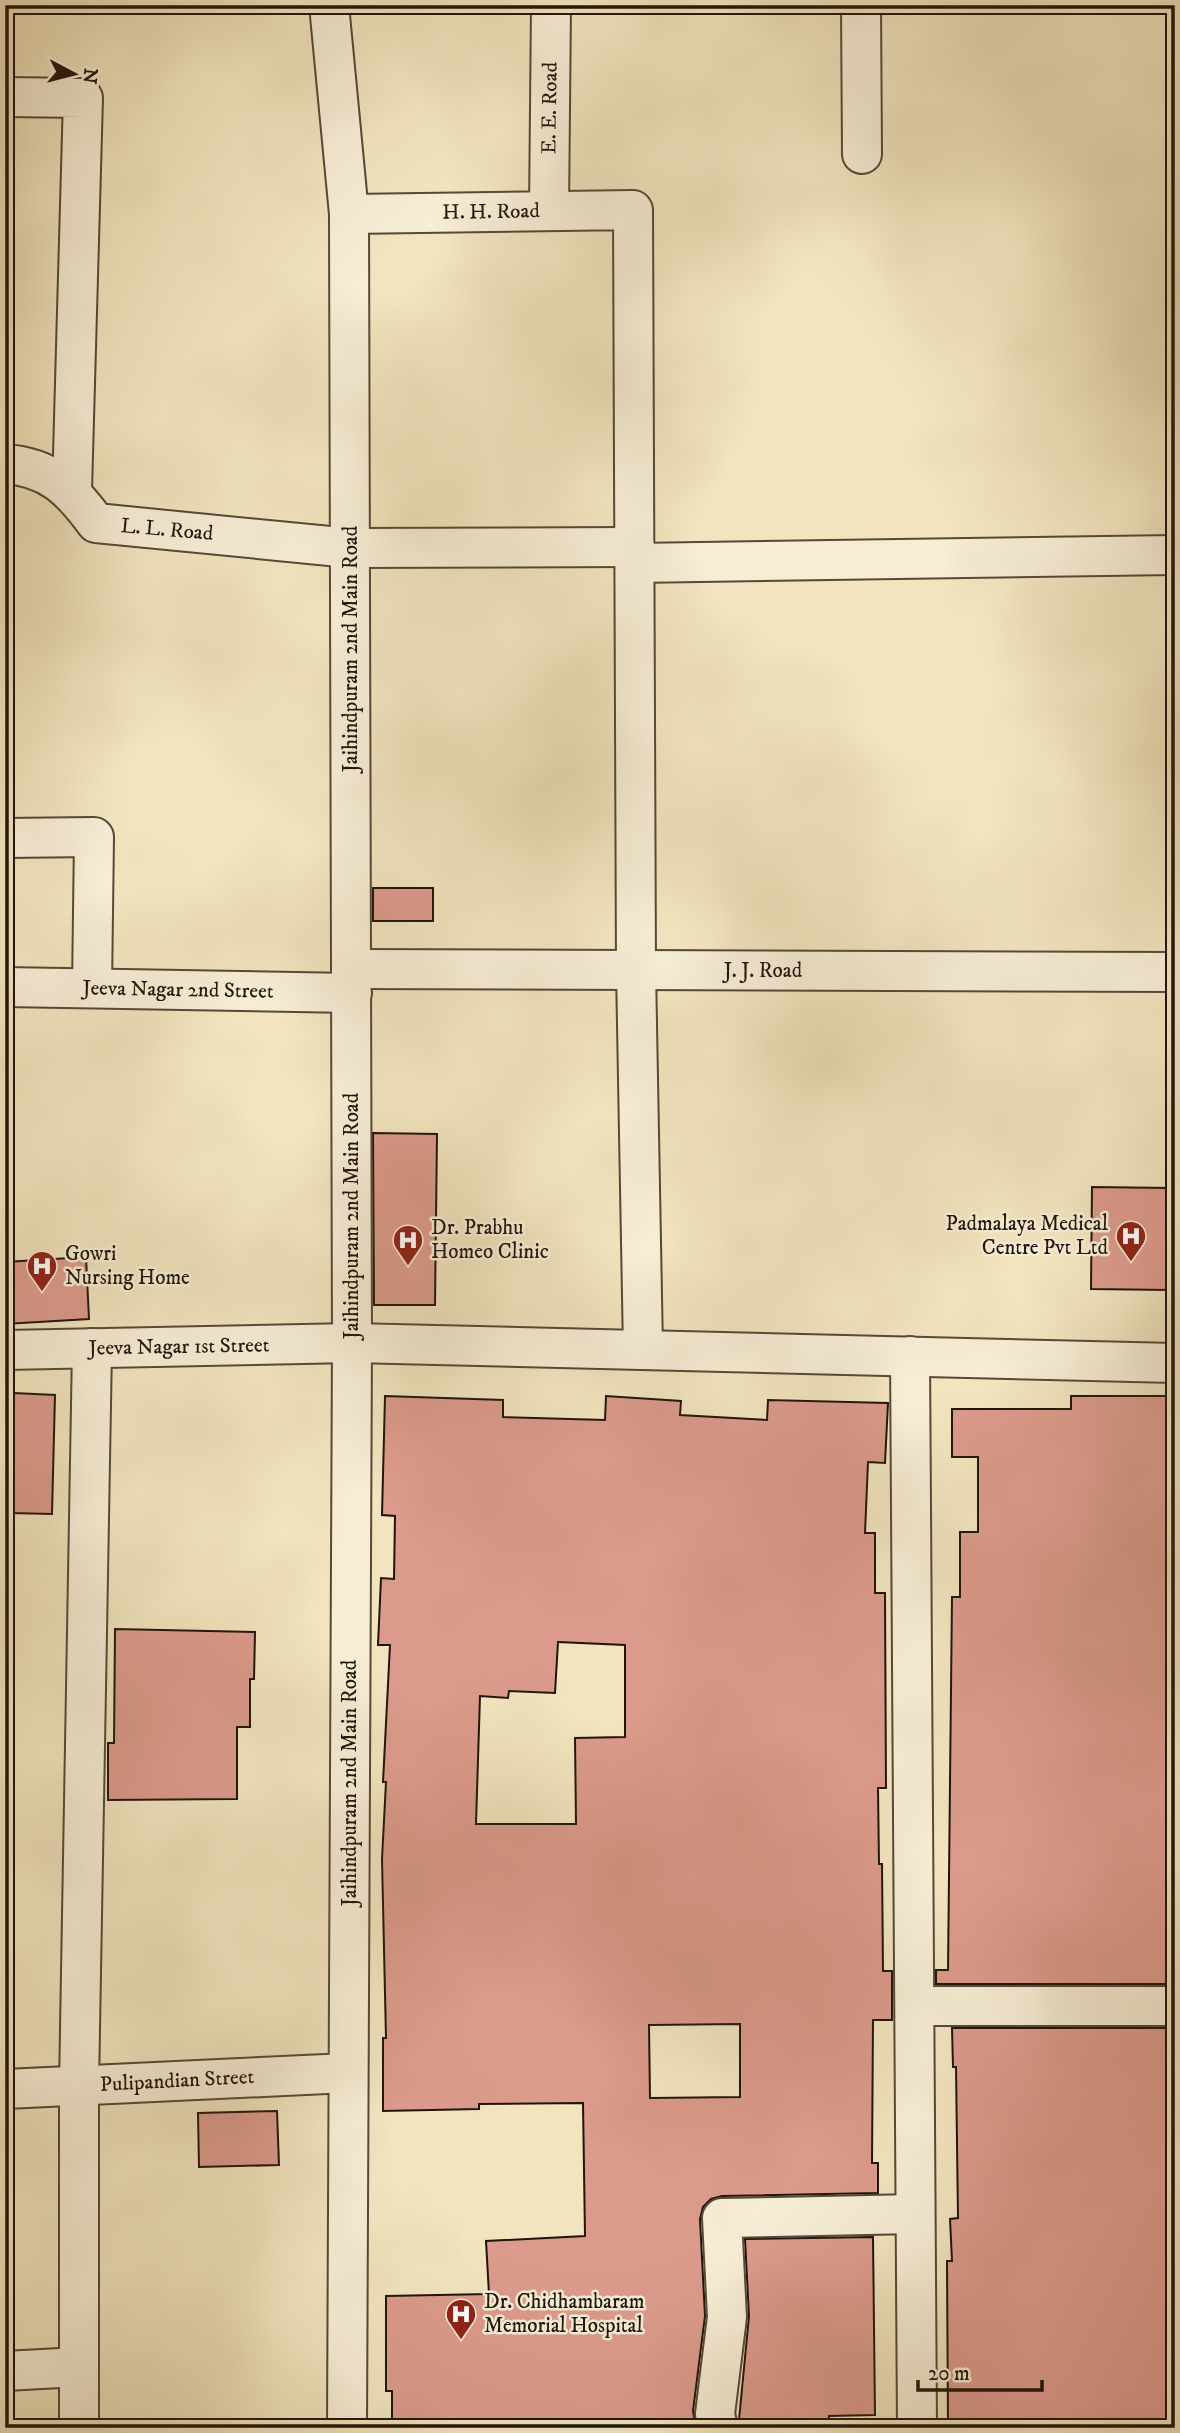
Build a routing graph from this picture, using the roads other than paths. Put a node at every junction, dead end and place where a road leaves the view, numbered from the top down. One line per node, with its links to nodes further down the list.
1 (330, 5): 7 (street, Jaihindpuram 2nd Main Road)
2 (551, 5): 6 (street, E. E. Road)
3 (861, 5): 5 (street)
4 (5, 97): 9 (street)
5 (862, 154)
6 (549, 211): 7 (street, H. H. Road); 11 (street, H. H. Road)
7 (349, 214): 10 (street, Jaihindpuram 2nd Main Road)
8 (5, 464): 9 (street, L. L. Road)
9 (72, 490): 10 (street, L. L. Road)
10 (351, 548): 11 (street, L. L. Road); 16 (street, Jaihindpuram 2nd Main Road)
11 (635, 555): 12 (street, L. L. Road); 14 (street)
12 (1175, 555)
13 (5, 838): 18 (street)
14 (636, 970): 15 (street, J. J. Road); 16 (street, J. J. Road); 22 (street)
15 (1175, 972)
16 (351, 981): 18 (street, Jeeva Nagar 2nd Street); 19 (street, Jaihindpuram 2nd Main Road)
17 (5, 987): 18 (street, Jeeva Nagar 2nd Street)
18 (92, 988)
19 (352, 1343): 20 (street, Jeeva Nagar 1st Street); 22 (street, Jeeva Nagar 1st Street); 27 (street, Jaihindpuram 2nd Main Road)
20 (92, 1348): 21 (street, Jeeva Nagar 1st Street); 28 (street)
21 (5, 1350)
22 (643, 1350): 23 (street, Jeeva Nagar 1st Street)
23 (909, 1356): 24 (street, Jeeva Nagar 1st Street); 25 (street)
24 (1175, 1363)
25 (915, 2006): 26 (street); 30 (street)
26 (1175, 2006)
27 (348, 2073): 28 (street, Pulipandian Street); 34 (street, Jaihindpuram 2nd Main Road)
28 (79, 2086): 29 (street, Pulipandian Street); 31 (street)
29 (5, 2089)
30 (915, 2214): 35 (street); 36 (street)
31 (79, 2367): 32 (street); 33 (street)
32 (5, 2371)
33 (79, 2428)
34 (346, 2428)
35 (718, 2428)
36 (917, 2428)

